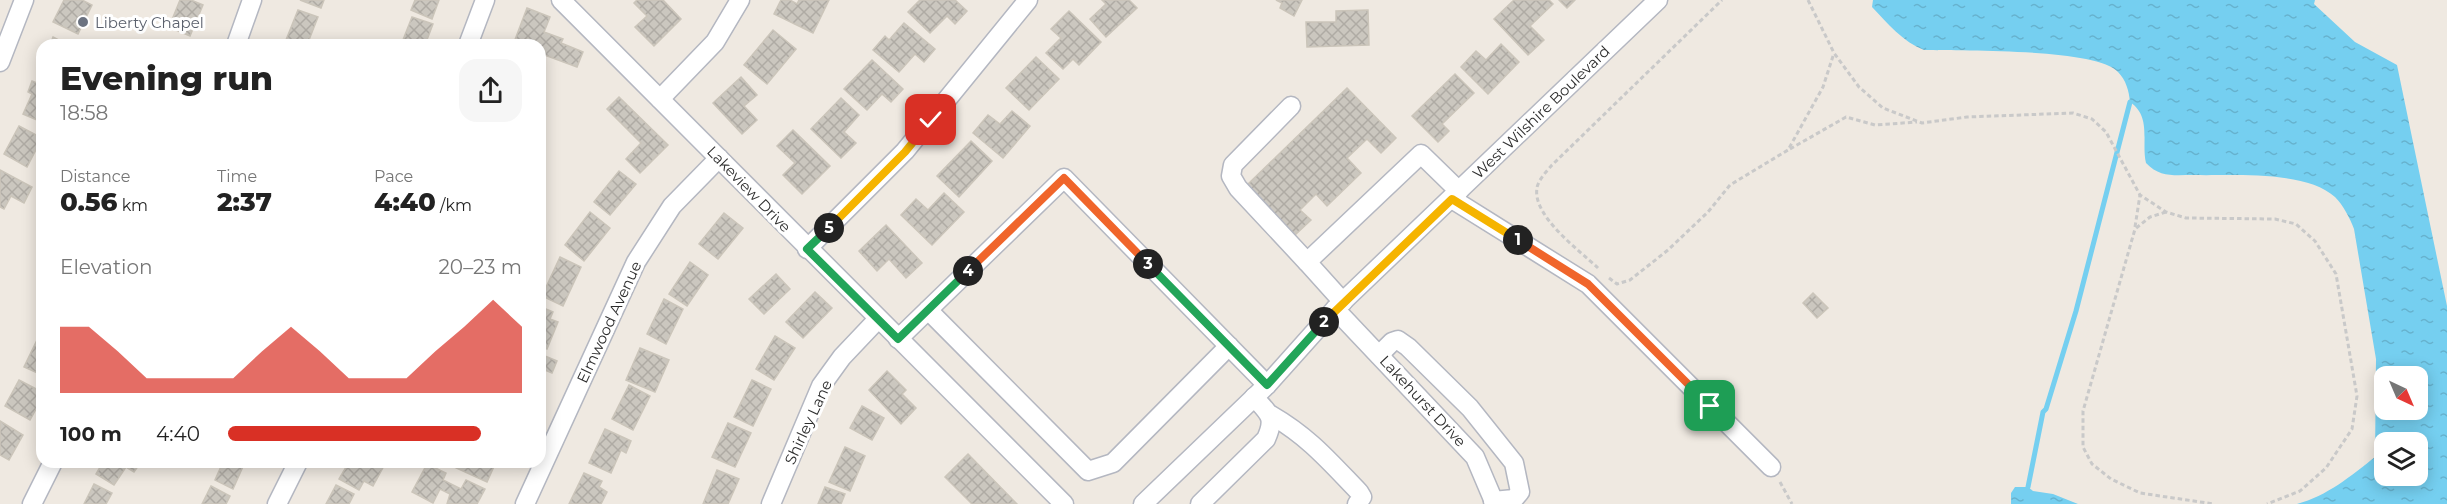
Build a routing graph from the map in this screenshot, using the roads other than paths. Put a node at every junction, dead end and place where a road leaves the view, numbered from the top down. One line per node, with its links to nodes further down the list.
1 (24, 0): 10 (street)
2 (252, 0): 8 (street)
3 (485, 0): 9 (street)
4 (561, 0): 11 (street, Lakeview Drive)
5 (740, 0): 11 (street)
6 (1028, 0): 15 (street)
7 (1658, 0): 14 (street, West Wilshire Boulevard)
8 (238, 39)
9 (470, 39)
10 (0, 62)
11 (660, 99): 13 (street, Lakeview Drive)
12 (1291, 106): 16 (street, Lakehurst Drive)
13 (719, 158): 15 (street, Lakeview Drive); 25 (street, Elmwood Avenue)
14 (1456, 195): 16 (street); 17 (street, West Wilshire Boulevard); 26 (street)
15 (807, 249): 19 (street, Lakeview Drive)
16 (1307, 262): 17 (street, Lakehurst Drive)
17 (1339, 306): 22 (street, Lakehurst Drive); 23 (street, West Wilshire Boulevard)
18 (927, 310): 20 (street); 21 (street); 21 (street)
19 (878, 319): 20 (street, Lakeview Drive); 34 (street, Shirley Lane)
20 (898, 339): 35 (street, Lakeview Drive)
21 (1229, 346): 23 (street)
22 (1379, 355): 30 (street, Lakehurst Drive); 30 (street)
23 (1261, 391): 24 (street); 36 (street, West Wilshire Boulevard)
24 (1271, 415): 37 (street); 38 (street)
25 (546, 458)
26 (1771, 466)
27 (50, 468): 31 (street)
28 (295, 468): 32 (street)
29 (542, 468): 33 (street, Elmwood Avenue)
30 (1494, 502)
31 (32, 504)
32 (277, 504)
33 (525, 504)
34 (771, 504)
35 (1064, 504)
36 (1143, 504)
37 (1200, 504)
38 (1358, 504)

